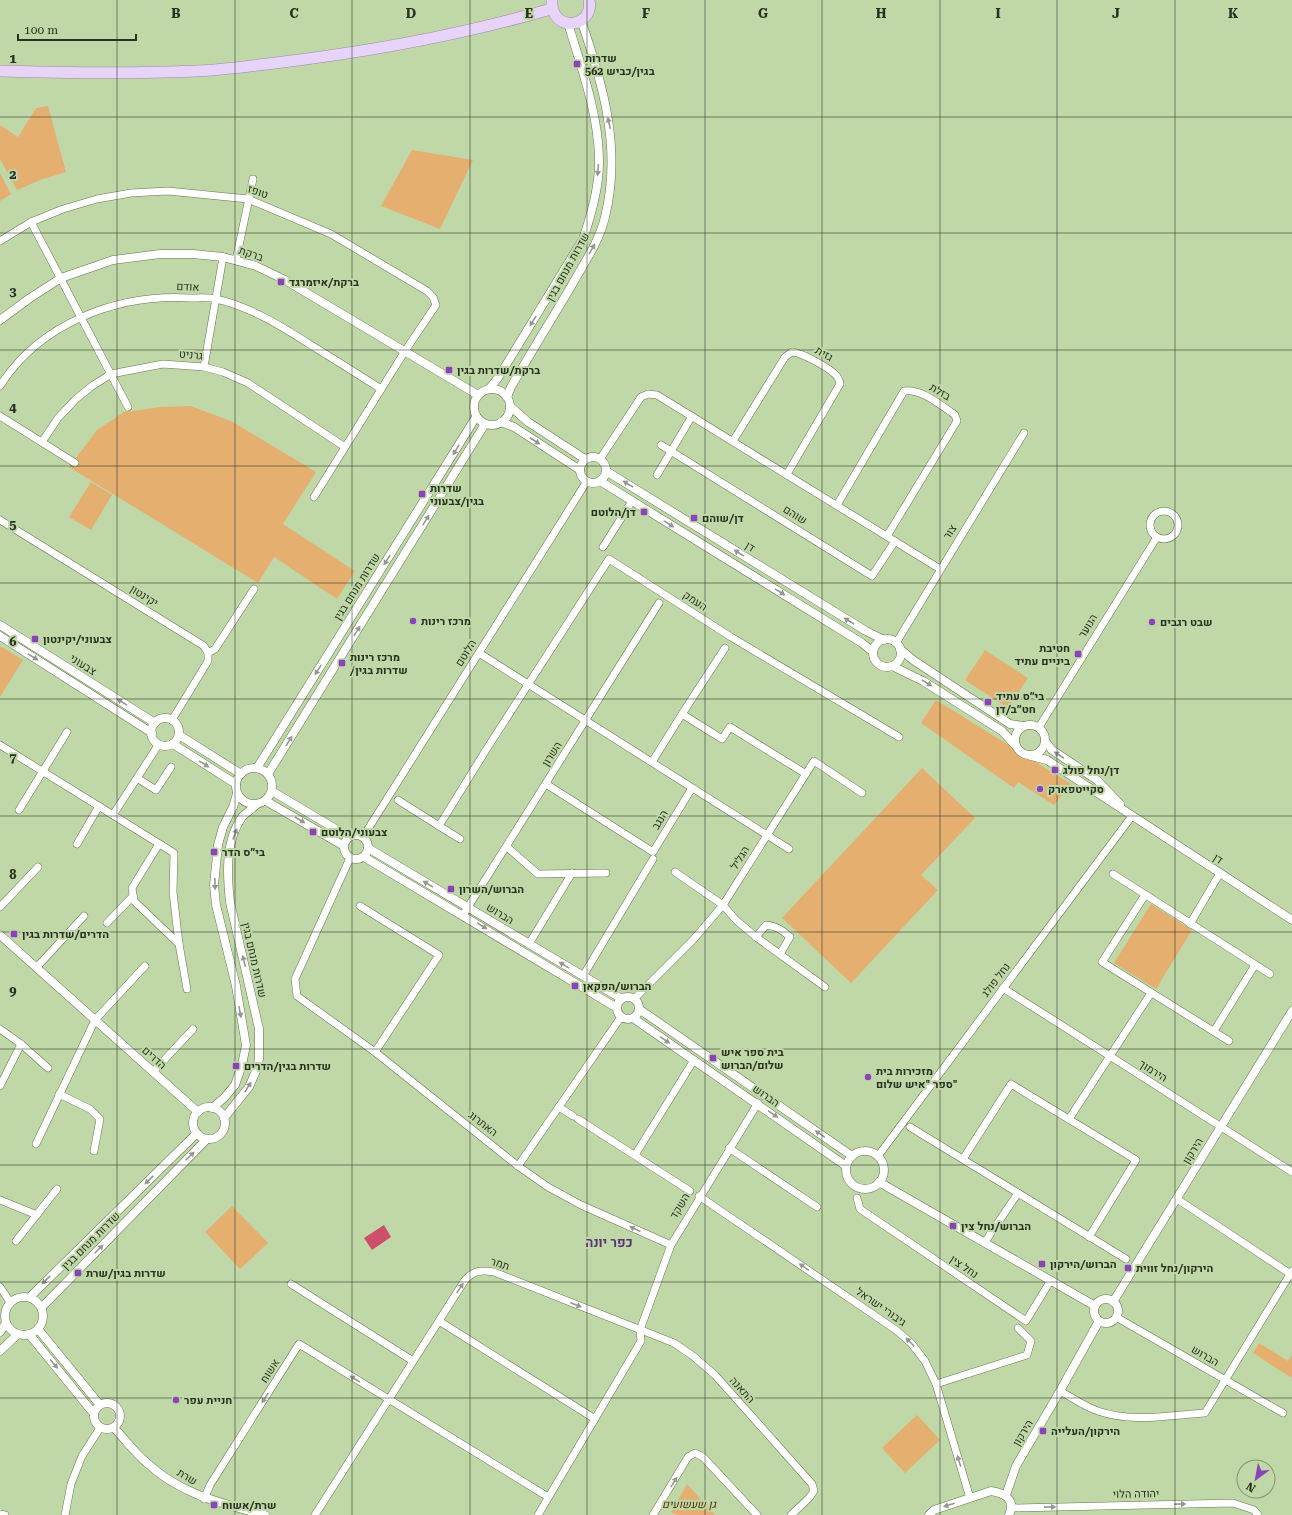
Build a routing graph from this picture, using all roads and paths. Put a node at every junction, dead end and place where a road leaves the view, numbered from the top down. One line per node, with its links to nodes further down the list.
1 (589, 0): 3 (main road)
2 (552, 4): 4 (main road); 5 (main road)
3 (581, 20): 4 (main road); 23 (street, שדרות מנחם בגין, one-way to 3)
4 (568, 23): 21 (street, שדרות מנחם בגין, one-way to 21)
5 (0, 71)
6 (252, 179): 7 (street)
7 (248, 199): 8 (street, טופז); 11 (street); 16 (street, טופז)
8 (31, 222): 9 (street, טופז); 12 (street)
9 (0, 241)
10 (223, 257): 11 (street, ברקת); 12 (street, ברקת); 13 (street)
11 (236, 260): 16 (street, ברקת)
12 (61, 278): 14 (street); 15 (street, ברקת)
13 (216, 299): 14 (street, אודם); 17 (street); 20 (street, אודם)
14 (82, 317): 18 (street); 19 (street, אודם)
15 (0, 320)
16 (405, 350): 20 (street); 22 (street, ברקת)
17 (204, 367): 18 (street, גרניט); 35 (street, גרניט)
18 (111, 374): 25 (street); 33 (street, גרניט)
19 (0, 386)
20 (381, 389): 35 (street)
21 (489, 389): 22 (street); 23 (street)
22 (478, 395): 28 (street)
23 (507, 397): 24 (street)
24 (510, 406): 29 (street); 37 (street)
25 (128, 407)
26 (0, 416): 33 (street)
27 (692, 416): 32 (street); 36 (street); 38 (street)
28 (476, 417): 30 (street); 85 (street, שדרות מנחם בגין, one-way to 85)
29 (501, 422): 30 (street); 40 (street, one-way to 40)
30 (485, 424): 88 (street, שדרות מנחם בגין, one-way to 30)
31 (1024, 433): 54 (street, צור)
32 (733, 441): 42 (street); 42 (street, גזית)
33 (42, 442): 39 (street)
34 (661, 445): 36 (street, שוהם)
35 (346, 447): 46 (street)
36 (671, 451): 43 (street); 52 (street, שוהם)
37 (586, 459): 38 (street); 40 (street)
38 (600, 459): 41 (street)
39 (76, 463)
40 (580, 470): 44 (street)
41 (606, 471): 45 (street); 59 (street, דן, one-way to 41)
42 (787, 474): 48 (street)
43 (657, 475)
44 (587, 481): 45 (street); 64 (street, הלוטם)
45 (600, 481): 47 (street, דן)
46 (314, 497)
47 (632, 501): 53 (street); 62 (street, דן, one-way to 62)
48 (837, 506): 50 (street); 50 (street, בזלת)
49 (0, 520): 63 (street, יקינטון)
50 (887, 536): 52 (street)
51 (1157, 537): 51 (street); 72 (street, הנוער)
52 (895, 541): 54 (street)
53 (603, 547)
54 (940, 569): 60 (street, צור)
55 (254, 589): 63 (street)
56 (659, 603): 69 (street, השרון)
57 (0, 626): 70 (street, צבעוני, one-way to 57)
58 (0, 636): 74 (street, צבעוני, one-way to 74)
59 (884, 640): 60 (street); 62 (street)
60 (898, 646): 65 (street); 71 (street)
61 (725, 648): 67 (street)
62 (873, 652): 65 (street)
63 (208, 653): 68 (street)
64 (479, 653): 66 (street); 107 (street, הלוטם)
65 (892, 666): 81 (street, one-way to 81)
66 (528, 684): 69 (street); 76 (street, העמק); 104 (street)
67 (682, 714): 83 (street); 89 (street)
68 (172, 720): 70 (street); 75 (street)
69 (586, 721): 83 (street); 92 (street, השרון)
70 (155, 723): 74 (street)
71 (1023, 726): 72 (street); 81 (street)
72 (1039, 728): 77 (street)
73 (67, 732): 86 (street)
74 (152, 733): 78 (street)
75 (179, 735): 79 (street); 87 (street)
76 (899, 737)
77 (1045, 741): 82 (street); 103 (street, דן, one-way to 77)
78 (159, 744): 79 (street); 90 (street)
79 (173, 744): 91 (street, one-way to 91)
80 (0, 745): 86 (street)
81 (1015, 745): 82 (street)
82 (1032, 756): 103 (street, דן)
83 (652, 762): 93 (street)
84 (171, 767): 90 (street)
85 (257, 768): 87 (street); 88 (street)
86 (42, 771): 100 (street); 101 (street)
87 (241, 774): 91 (street)
88 (268, 774): 94 (street)
89 (806, 774): 95 (street, הגליל); 105 (street, הגליל)
90 (137, 778): 102 (street)
91 (236, 784): 96 (street)
92 (546, 784): 93 (street, הנגב); 112 (street, השרון)
93 (692, 788): 105 (street)
94 (272, 792): 98 (street); 106 (street)
95 (862, 793)
96 (237, 794): 99 (street); 170 (street, one-way to 170)
97 (398, 800): 104 (street)
98 (266, 801): 99 (street); 111 (street, one-way to 111)
99 (256, 805): 173 (street, שדרות מנחם בגין, one-way to 99)
100 (99, 806): 102 (street); 109 (street)
101 (19, 810)
102 (113, 815): 110 (street)
103 (1132, 816): 123 (street, דן); 146 (street, נחל פולג)
104 (439, 826): 108 (street)
105 (767, 835): 114 (street); 126 (street, הגליל)
106 (349, 837): 107 (street); 111 (street)
107 (363, 837): 113 (street)
108 (460, 840)
109 (77, 844)
110 (159, 844): 125 (street); 137 (street)
111 (344, 846): 116 (street)
112 (507, 846): 120 (street); 129 (street, השרון)
113 (368, 848): 115 (street); 129 (street, הברוש, one-way to 113)
114 (789, 849)
115 (364, 857): 116 (street); 130 (street, הברוש)
116 (350, 858): 162 (street, האתרוג)
117 (653, 859): 144 (street)
118 (38, 867): 128 (street)
119 (675, 872): 126 (street)
120 (572, 873): 121 (street); 138 (street)
121 (606, 873)
122 (1113, 874): 124 (street)
123 (1220, 874): 132 (street, דן); 134 (street)
124 (1145, 895): 134 (street); 148 (street)
125 (133, 896): 133 (street); 137 (street)
126 (723, 905): 136 (street); 150 (street, הגליל)
127 (360, 906): 162 (street)
128 (0, 907)
129 (468, 908): 130 (street, השרון); 138 (street, הברוש)
130 (463, 915): 151 (street, הברוש, one-way to 151)
131 (84, 916): 142 (street)
132 (1292, 920)
133 (107, 923)
134 (1190, 924): 140 (street)
135 (0, 935): 142 (street, הדרים)
136 (756, 937): 139 (street); 139 (street)
137 (179, 944): 147 (street)
138 (529, 944): 144 (street, הברוש, one-way to 138)
139 (780, 954): 145 (street)
140 (1255, 965): 143 (street); 159 (street)
141 (145, 966): 156 (street)
142 (36, 968): 156 (street, הדרים)
143 (1270, 974)
144 (583, 976): 149 (street, הברוש)
145 (825, 987)
146 (1003, 988): 163 (street, הירמוך); 184 (street, נחל פולג)
147 (188, 989)
148 (1151, 993): 159 (street); 163 (street)
149 (622, 999): 150 (street); 151 (street)
150 (634, 999): 152 (street)
151 (617, 1008): 154 (street)
152 (639, 1009): 155 (street); 183 (street, הברוש, one-way to 152)
153 (1292, 1012): 176 (street, הירקון)
154 (621, 1017): 155 (street); 171 (street)
155 (633, 1018): 164 (street, הברוש, one-way to 164)
156 (95, 1020): 166 (street, הדרים); 168 (street)
157 (0, 1029): 161 (street)
158 (193, 1029): 166 (street)
159 (1214, 1031): 160 (street)
160 (1229, 1041)
161 (21, 1044): 165 (street); 167 (street)
162 (375, 1052): 186 (street, האתרוג)
163 (1109, 1055): 174 (street); 176 (street, הירמוך)
164 (694, 1060): 169 (street, הברוש); 182 (street)
165 (48, 1068)
166 (153, 1072): 172 (street, הדרים)
167 (0, 1086)
168 (59, 1094): 179 (street); 181 (street)
169 (758, 1103): 180 (street, השקד); 187 (street, הברוש, one-way to 187)
170 (212, 1108): 172 (street); 173 (street)
171 (559, 1108): 182 (street); 186 (street)
172 (198, 1112): 177 (street)
173 (224, 1118): 178 (street)
174 (1069, 1119): 185 (street); 199 (street)
175 (910, 1127): 185 (street)
176 (1221, 1127): 188 (street, הירמוך); 195 (street, הירקון)
177 (197, 1133): 178 (street); 208 (street, שדרות מנחם בגין, one-way to 208)
178 (207, 1139): 212 (street, שדרות מנחם בגין, one-way to 178)
179 (36, 1144)
180 (730, 1148): 193 (street, השקד); 197 (street)
181 (94, 1151)
182 (635, 1155): 191 (street)
183 (852, 1156): 184 (street); 187 (street)
184 (878, 1156): 189 (street)
185 (963, 1159): 192 (street)
186 (518, 1166): 202 (street, האתרוג, one-way to 186)
187 (846, 1166): 189 (street)
188 (1292, 1172)
189 (880, 1182): 201 (street)
190 (57, 1189): 198 (street)
191 (690, 1191)
192 (1018, 1193): 199 (street); 201 (street)
193 (699, 1196): 202 (street, השקד); 226 (street, גיבורי ישראל, one-way to 193)
194 (858, 1198): 205 (street, נחל צין)
195 (1177, 1198): 204 (street); 210 (street, הירקון)
196 (0, 1200): 198 (street)
197 (817, 1207)
198 (37, 1215): 200 (street)
199 (1089, 1237): 203 (street)
200 (16, 1241)
201 (985, 1242): 205 (street)
202 (671, 1245): 219 (street, השקד)
203 (1126, 1259)
204 (1291, 1274): 225 (street)
205 (1051, 1280): 211 (street)
206 (291, 1284): 224 (street)
207 (0, 1287): 209 (street)
208 (30, 1297): 209 (street); 212 (street)
209 (10, 1302): 216 (street)
210 (1113, 1302): 211 (street); 213 (street)
211 (1094, 1306): 215 (street)
212 (42, 1307): 218 (street)
213 (1116, 1317): 215 (street); 225 (street, הברוש)
214 (439, 1321): 219 (street, תמר, one-way to 219); 224 (street, תמר); 232 (street)
215 (1099, 1321): 227 (street, הירקון)
216 (6, 1323): 220 (street); 221 (street)
217 (1018, 1328): 226 (street)
218 (38, 1329): 222 (street); 229 (street)
219 (640, 1330): 232 (street, השקד); 248 (street, התאנה)
220 (0, 1332)
221 (18, 1334): 222 (street); 223 (street)
222 (29, 1334): 231 (street, one-way to 231)
223 (0, 1351)
224 (413, 1361): 228 (street, תמר)
225 (1226, 1380): 227 (street); 230 (street, הברוש)
226 (936, 1384): 237 (street, גיבורי ישראל, one-way to 226)
227 (1060, 1391): 235 (street, הירקון)
228 (389, 1399): 236 (street); 238 (street, אשוח, one-way to 238); 244 (street, תמר)
229 (100, 1405): 231 (street); 234 (street)
230 (1283, 1413)
231 (94, 1414): 233 (street)
232 (595, 1419): 236 (street, השקד)
233 (100, 1428): 234 (street); 242 (street)
234 (114, 1428): 238 (street, שרת)
235 (1006, 1495): 237 (street); 239 (street)
236 (548, 1497): 245 (street, השקד)
237 (970, 1498): 249 (street, one-way to 249)
238 (204, 1499): 243 (street, שרת)
239 (1010, 1512): 250 (street, יהודה הלוי, one-way to 250)
240 (0, 1514): 241 (street)
241 (5, 1515)
242 (65, 1515)
243 (265, 1515)
244 (315, 1515)
245 (538, 1515)
246 (654, 1515): 247 (street, one-way to 247)
247 (757, 1515)
248 (791, 1515)
249 (929, 1515)
250 (1258, 1515)

